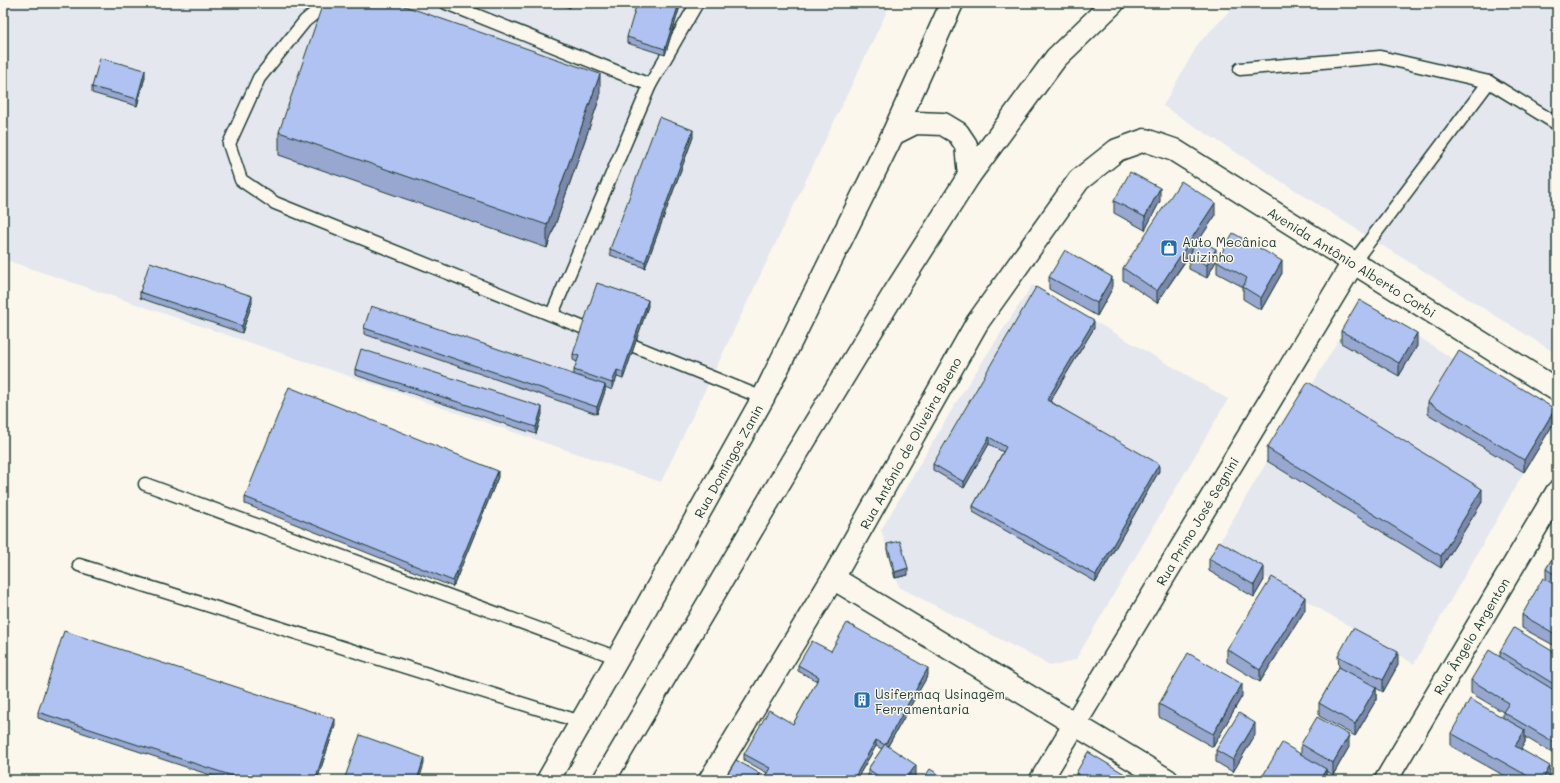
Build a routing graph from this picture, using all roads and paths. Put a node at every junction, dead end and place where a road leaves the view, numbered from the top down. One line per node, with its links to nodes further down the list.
1 (327, 3): 14 (lane)
2 (446, 3): 8 (lane)
3 (696, 3): 8 (lane)
4 (952, 3): 10 (street, Rua Domingos Zanin)
5 (1113, 3): 12 (street)
6 (1240, 69): 7 (lane)
7 (1489, 82): 9 (lane); 13 (lane)
8 (650, 85): 14 (lane)
9 (1557, 124)
10 (893, 134): 12 (street); 18 (street, Rua Domingos Zanin)
11 (1145, 140): 13 (street, Avenida Antônio Alberto Corbi); 22 (street, Rua Antônio de Oliveira Bueno)
12 (969, 176): 27 (street)
13 (1353, 263): 17 (street, Avenida Antônio Alberto Corbi); 25 (street, Rua Primo José Segnini)
14 (552, 314): 15 (lane)
15 (584, 328)
16 (634, 346): 18 (lane)
17 (1557, 390)
18 (763, 398): 23 (street, Rua Domingos Zanin)
19 (145, 484): 23 (lane)
20 (1557, 492): 31 (street, Rua Ângelo Argenton)
21 (79, 565): 24 (lane)
22 (833, 578): 25 (street); 28 (street, Rua Antônio de Oliveira Bueno)
23 (618, 658): 24 (street, Rua Domingos Zanin)
24 (581, 722): 26 (street, Rua Domingos Zanin)
25 (1073, 724): 29 (street, Rua Primo José Segnini); 30 (street)
26 (548, 780)
27 (604, 780)
28 (710, 780)
29 (1041, 780)
30 (1167, 780)
31 (1386, 780)

